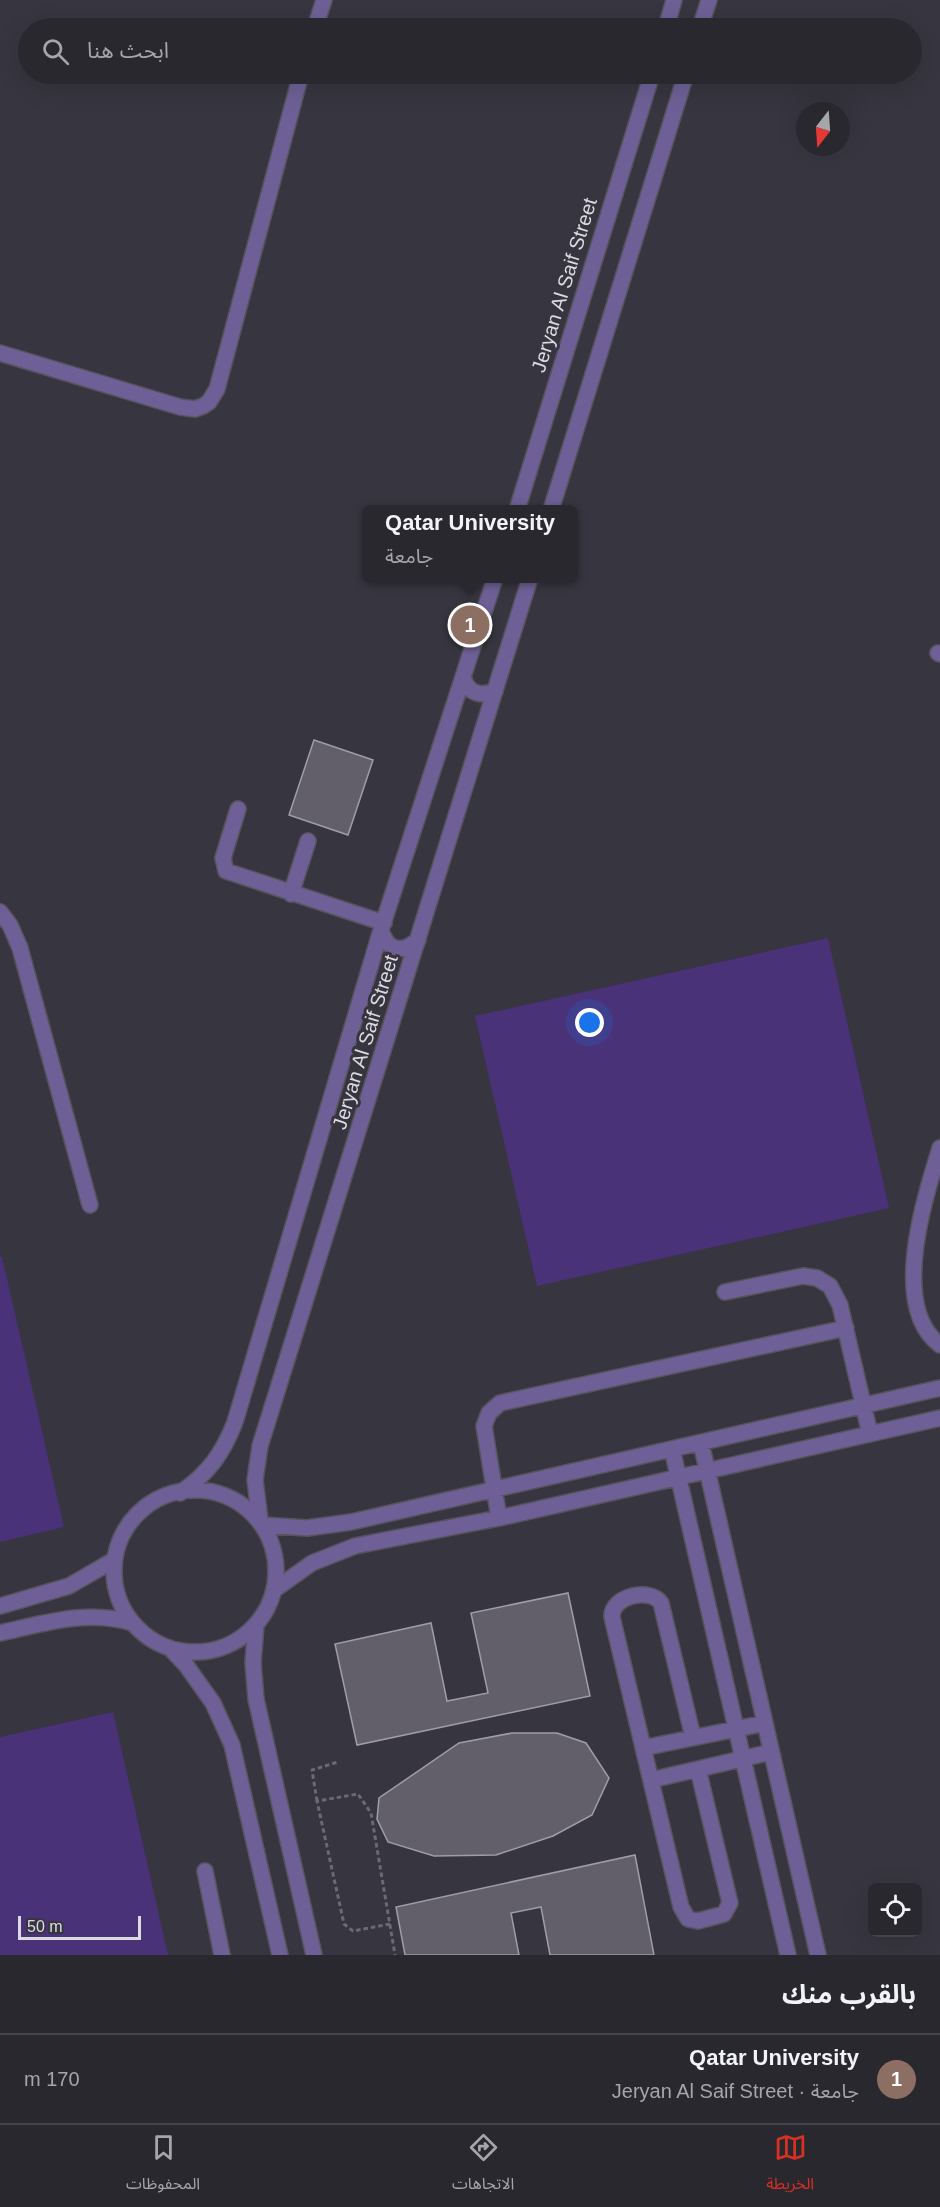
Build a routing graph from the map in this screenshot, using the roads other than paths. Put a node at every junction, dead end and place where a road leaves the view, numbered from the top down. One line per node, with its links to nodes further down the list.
1 (324, 0): 4 (street)
2 (674, 0): 5 (street)
3 (709, 0): 6 (street)
4 (318, 18)
5 (669, 18)
6 (703, 18)
7 (298, 84): 10 (street)
8 (649, 84): 11 (street, Jeryan Al Saif Street)
9 (683, 84): 12 (street)
10 (0, 353)
11 (519, 505)
12 (553, 505)
13 (494, 583): 15 (street, Jeryan Al Saif Street)
14 (529, 583): 16 (street, Jeryan Al Saif Street)
15 (464, 681): 16 (street); 21 (street, Jeryan Al Saif Street)
16 (495, 691): 23 (street, Jeryan Al Saif Street)
17 (238, 809): 19 (street)
18 (308, 841): 19 (street)
19 (291, 894): 21 (street)
20 (0, 912): 24 (street)
21 (383, 926): 23 (street); 39 (street, Jeryan Al Saif Street)
22 (0, 928): 24 (street)
23 (418, 940): 41 (street, Jeryan Al Saif Street)
24 (22, 961): 26 (street)
25 (940, 1148): 29 (street)
26 (90, 1205)
27 (724, 1292): 28 (street)
28 (846, 1328): 31 (street); 38 (street)
29 (940, 1345)
30 (940, 1388): 31 (street)
31 (864, 1406): 33 (street); 34 (street)
32 (940, 1418): 33 (street)
33 (870, 1434): 36 (street)
34 (701, 1443): 35 (street); 36 (street)
35 (672, 1449): 37 (street); 38 (street)
36 (707, 1470): 37 (street); 49 (street)
37 (679, 1477): 40 (street); 50 (street)
38 (493, 1490): 40 (street); 41 (street)
39 (180, 1493): 41 (street); 42 (street)
40 (499, 1518): 43 (street)
41 (261, 1522): 43 (street)
42 (114, 1560): 44 (street); 45 (street)
43 (274, 1590): 46 (street)
44 (0, 1606)
45 (133, 1623): 47 (street); 48 (street)
46 (256, 1625): 48 (street); 60 (street)
47 (0, 1633)
48 (170, 1648): 59 (street)
49 (765, 1723): 50 (street); 53 (street)
50 (736, 1728): 51 (street); 54 (street)
51 (693, 1737): 52 (street); 52 (street)
52 (643, 1748): 56 (street)
53 (771, 1752): 54 (street); 62 (street)
54 (743, 1759): 55 (street); 61 (street)
55 (698, 1769): 56 (street); 56 (street)
56 (651, 1780)
57 (205, 1871): 58 (street)
58 (222, 1955)
59 (280, 1955)
60 (314, 1955)
61 (788, 1955)
62 (818, 1955)

